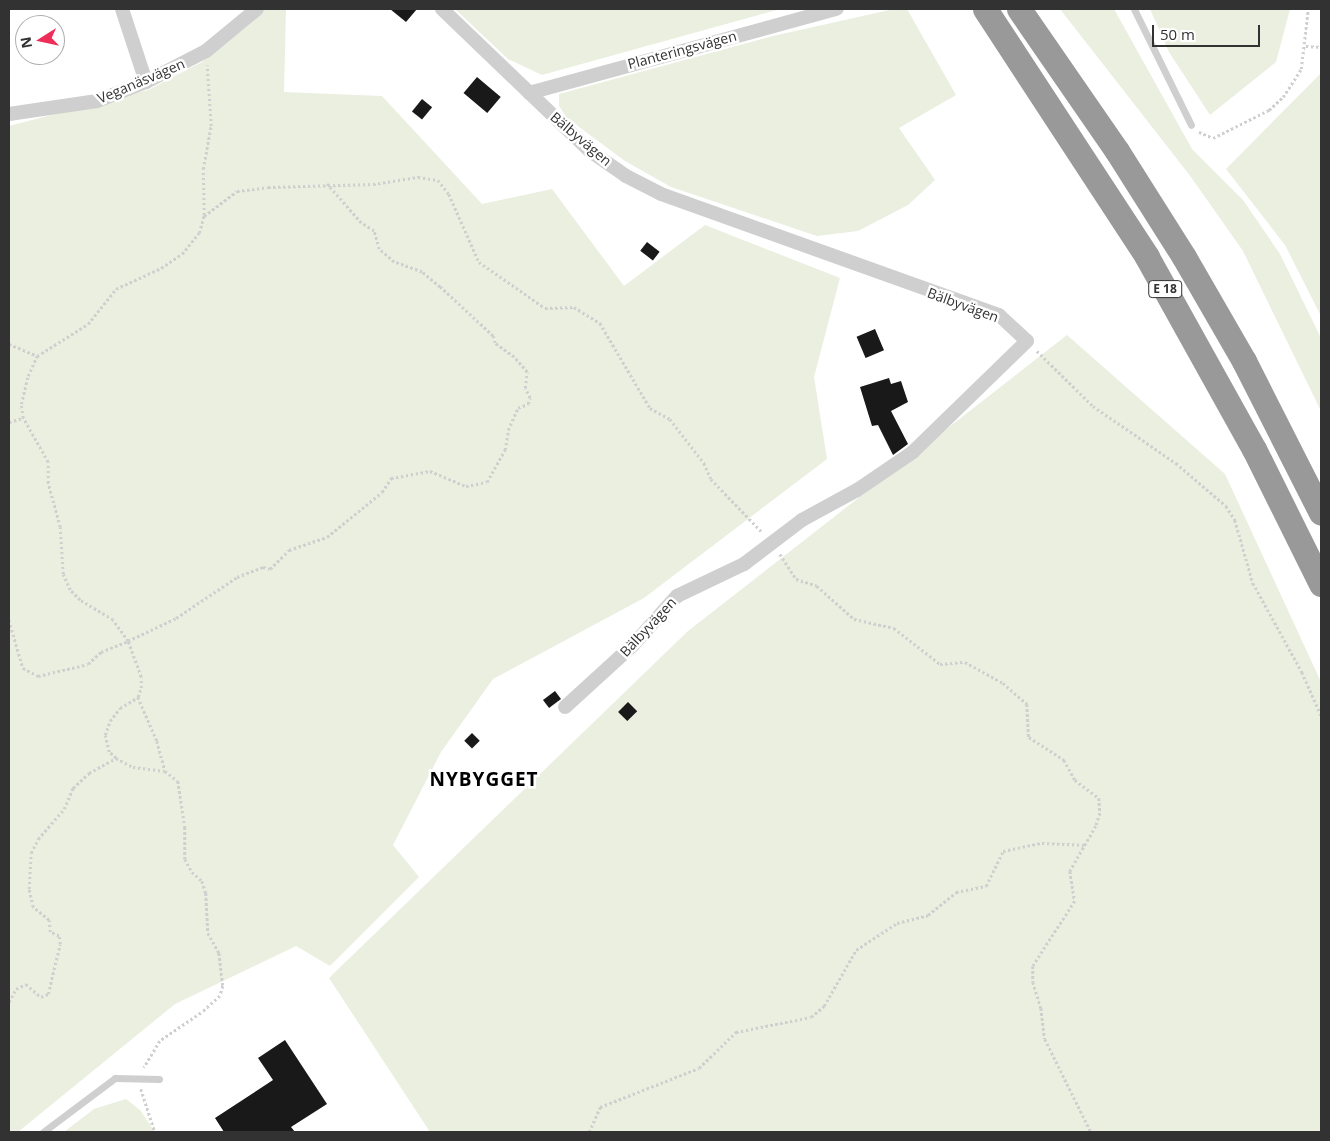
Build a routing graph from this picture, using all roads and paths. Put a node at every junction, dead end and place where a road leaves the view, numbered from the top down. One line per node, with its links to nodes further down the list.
1 (122, 9): 12 (street)
2 (256, 9): 11 (street, Veganäsvägen)
3 (442, 9): 13 (street, Bälbyvägen)
4 (836, 9): 13 (street, Planteringsvägen)
5 (985, 9): 25 (highway, E 18)
6 (1019, 9): 23 (highway, E 18)
7 (1134, 9): 15 (lane)
8 (1308, 9): 9 (path)
9 (1306, 46): 10 (path); 15 (path)
10 (1321, 47)
11 (206, 51): 12 (street, Veganäsvägen); 17 (path)
12 (146, 82): 14 (street, Veganäsvägen)
13 (528, 93): 18 (street, Bälbyvägen)
14 (9, 114)
15 (1191, 126)
16 (327, 184): 17 (path); 24 (path); 27 (path)
17 (204, 216): 20 (path)
18 (1028, 341): 24 (street, Bälbyvägen); 30 (path)
19 (9, 344): 20 (path)
20 (37, 356): 21 (path)
21 (23, 418): 22 (path); 27 (path)
22 (9, 422)
23 (1321, 513)
24 (773, 542): 29 (street, Bälbyvägen); 33 (path)
25 (1321, 584)
26 (9, 620): 27 (path)
27 (128, 641): 28 (path)
28 (138, 697): 31 (path); 32 (path)
29 (565, 707)
30 (1321, 715)
31 (116, 758): 32 (path); 34 (path)
32 (165, 771): 35 (path)
33 (1087, 845): 39 (path); 40 (path)
34 (9, 1002)
35 (138, 1079): 36 (lane); 37 (lane); 38 (path)
36 (159, 1079)
37 (43, 1132)
38 (155, 1132)
39 (589, 1132)
40 (1091, 1132)

